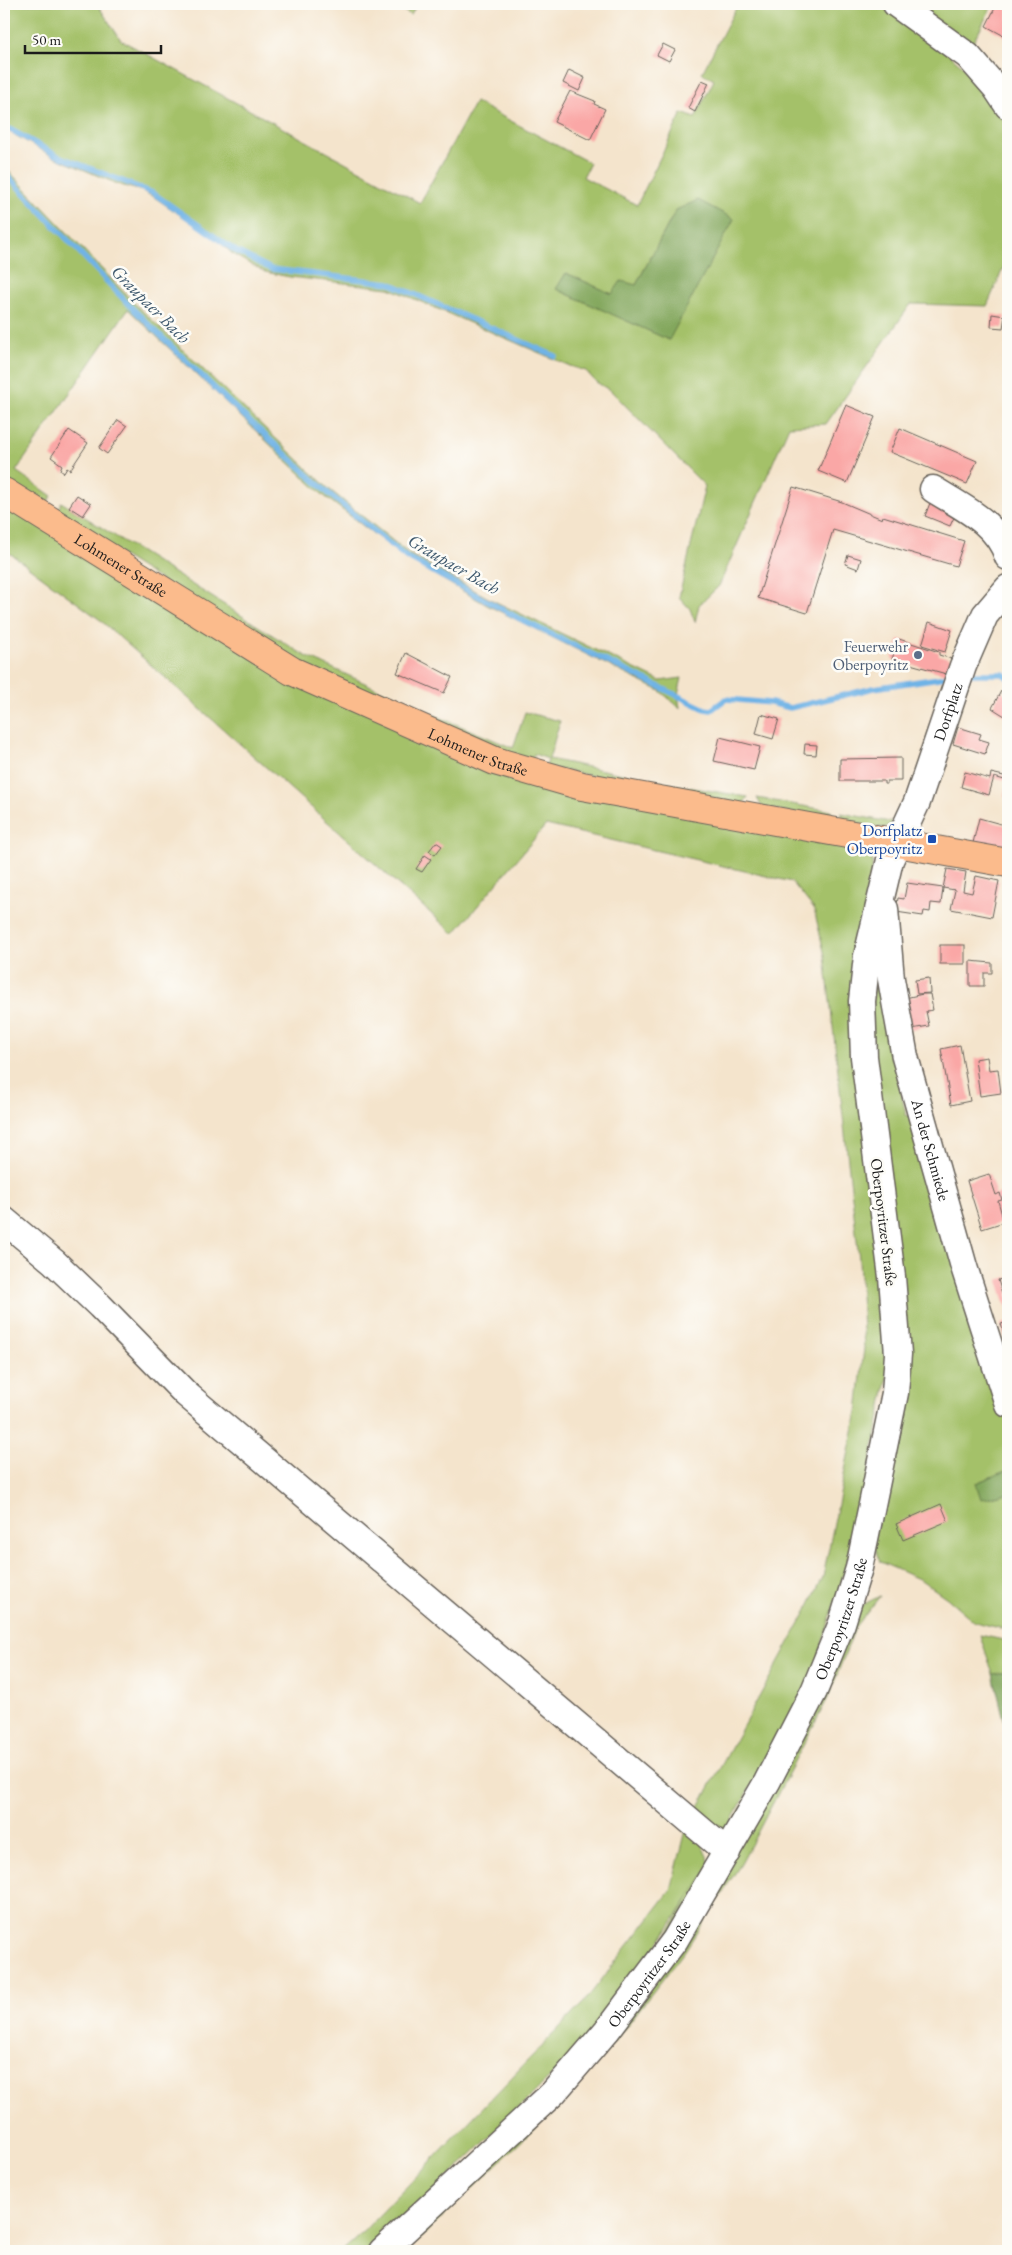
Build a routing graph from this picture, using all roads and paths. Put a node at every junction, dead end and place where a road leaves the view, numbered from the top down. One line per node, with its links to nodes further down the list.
1 (896, 4): 2 (street)
2 (1008, 106)
3 (933, 489): 5 (street)
4 (4, 492): 7 (main road, Lohmener Straße)
5 (1008, 556)
6 (1008, 588): 7 (street, Dorfplatz)
7 (898, 842): 8 (main road, Lohmener Straße); 9 (street, Oberpoyritzer Straße)
8 (1008, 863)
9 (884, 891): 11 (street, An der Schmiede); 12 (street, Oberpoyritzer Straße)
10 (4, 1220): 12 (street)
11 (1008, 1404)
12 (727, 1852): 13 (street, Oberpoyritzer Straße)
13 (382, 2251)

